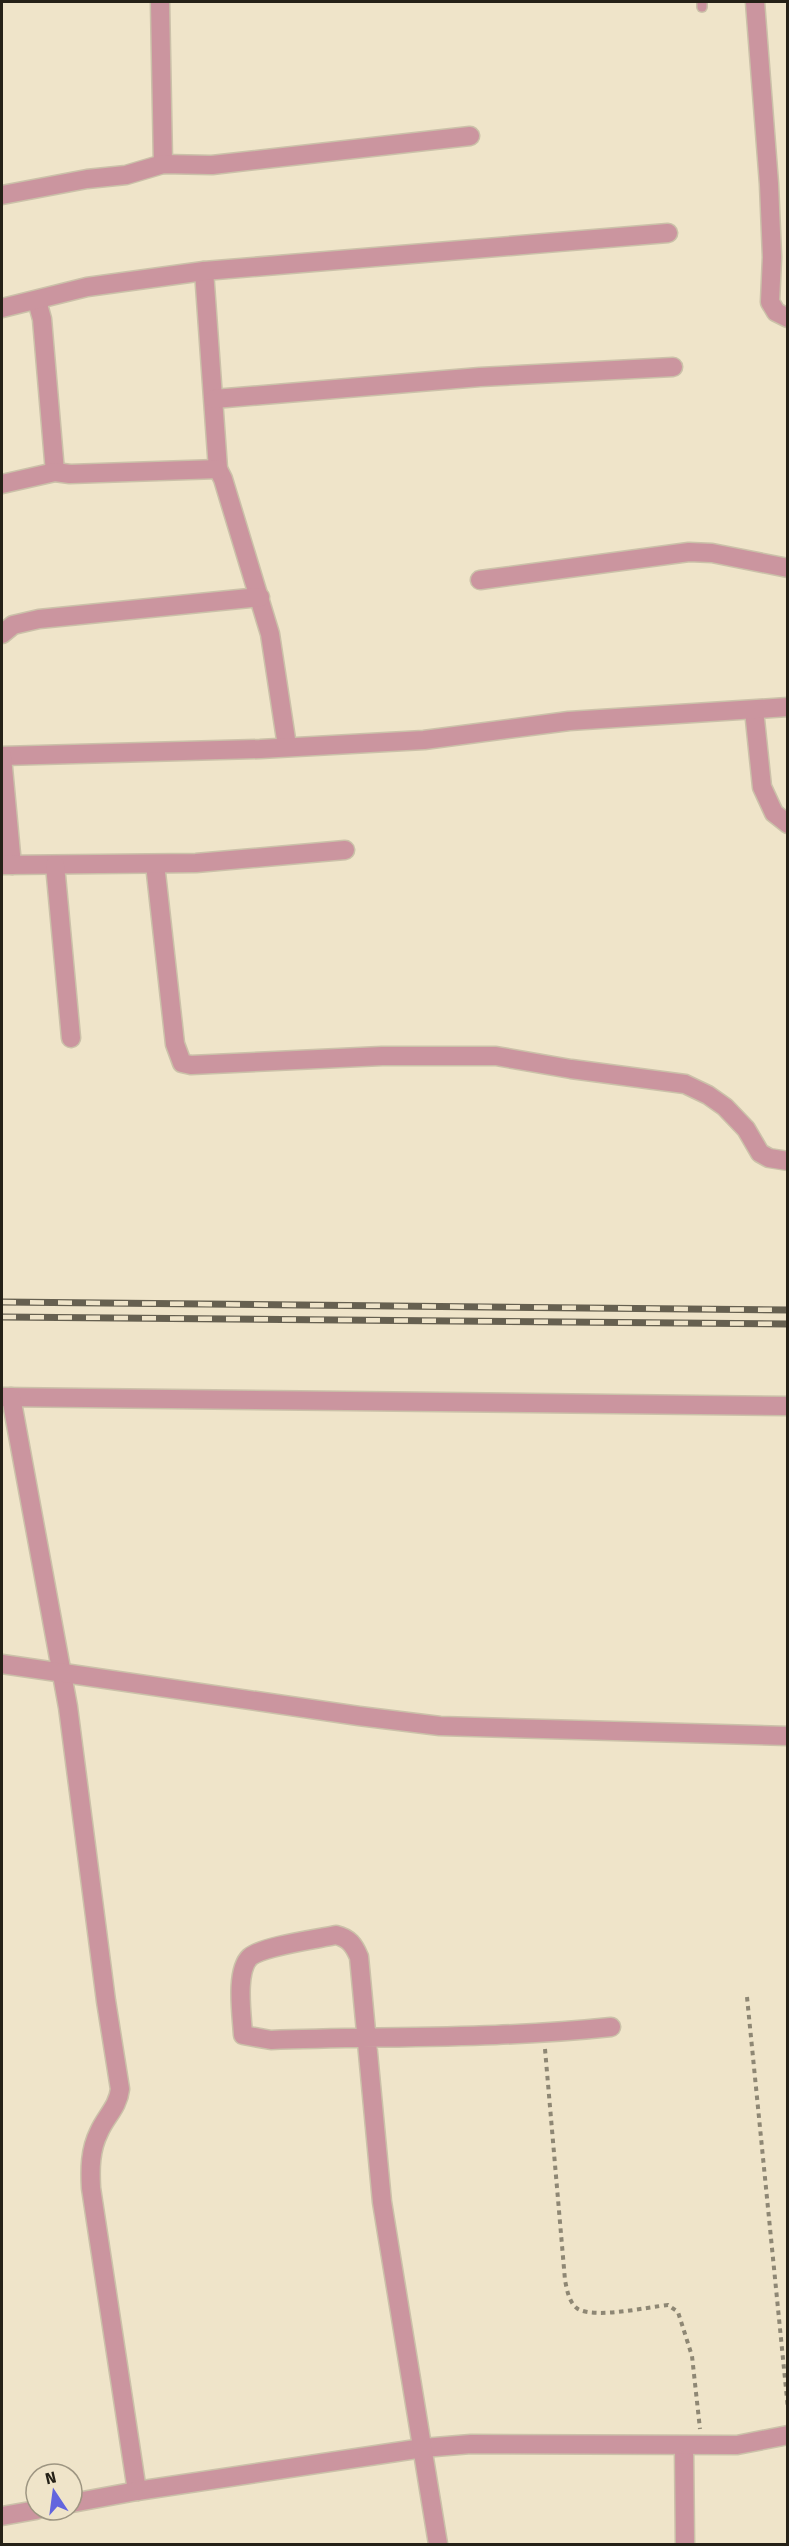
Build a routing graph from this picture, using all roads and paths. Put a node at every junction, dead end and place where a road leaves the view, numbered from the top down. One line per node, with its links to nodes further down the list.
1 (160, 2): 4 (street)
2 (755, 2): 10 (street)
3 (470, 136): 4 (street)
4 (163, 164): 5 (street)
5 (2, 195)
6 (668, 233): 7 (street)
7 (204, 271): 8 (street); 12 (street)
8 (37, 301): 9 (street); 14 (street)
9 (2, 308)
10 (788, 318)
11 (673, 367): 12 (street)
12 (214, 399): 13 (street)
13 (218, 469): 14 (street); 18 (street)
14 (55, 472): 15 (street)
15 (2, 484)
16 (788, 568): 17 (street)
17 (480, 580)
18 (260, 597): 19 (street); 22 (street)
19 (2, 634)
20 (788, 707): 21 (street)
21 (754, 710): 22 (street); 24 (street)
22 (288, 746): 23 (street)
23 (2, 756): 27 (street)
24 (788, 824)
25 (345, 850): 26 (street)
26 (155, 864): 28 (street); 30 (street)
27 (7, 865): 28 (street)
28 (55, 865): 29 (street)
29 (71, 1038)
30 (788, 1161)
31 (6, 1397): 32 (street); 34 (street)
32 (788, 1406)
33 (2, 1664): 34 (street)
34 (61, 1673): 35 (street); 44 (street)
35 (788, 1736)
36 (747, 1998): 40 (path)
37 (611, 2027): 38 (street)
38 (544, 2033): 39 (street); 42 (path)
39 (368, 2037): 39 (street); 43 (street)
40 (788, 2409)
41 (788, 2435): 42 (street)
42 (692, 2446): 43 (street); 49 (street)
43 (423, 2448): 44 (street); 48 (street)
44 (137, 2491): 45 (street)
45 (84, 2501)
46 (24, 2512): 47 (street)
47 (2, 2516)
48 (438, 2544)
49 (685, 2544)

